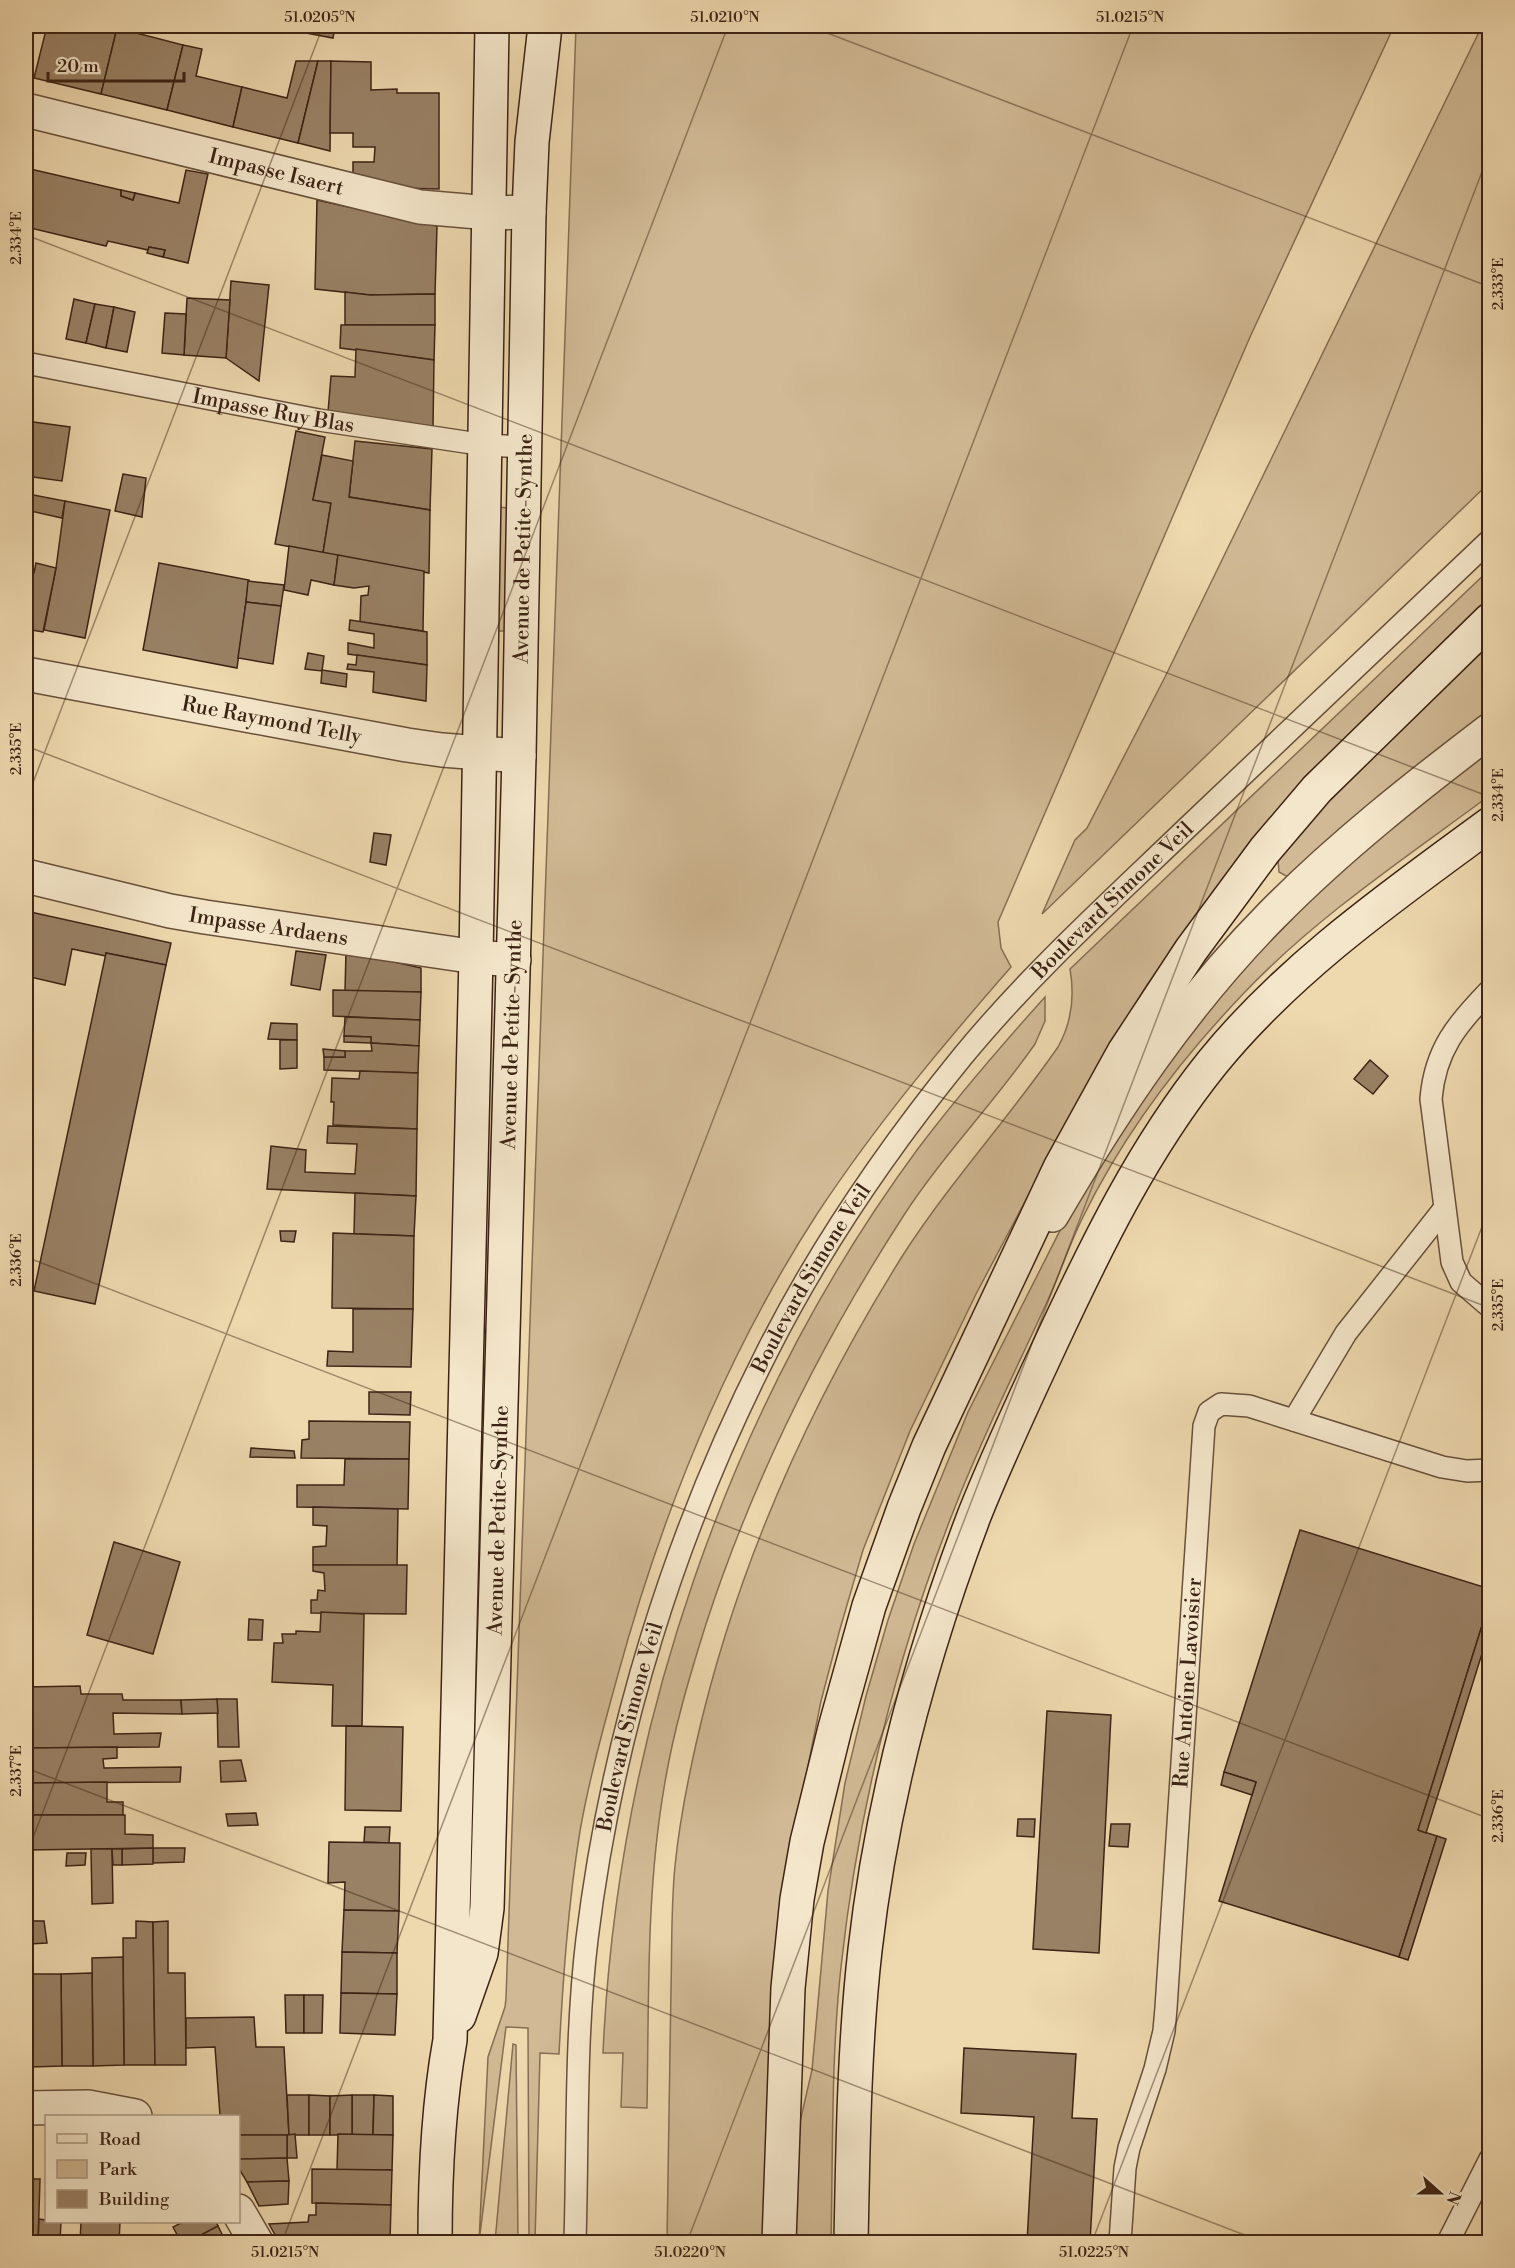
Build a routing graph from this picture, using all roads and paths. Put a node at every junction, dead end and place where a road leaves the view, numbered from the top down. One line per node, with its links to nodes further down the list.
1 (492, 26): 5 (street, Avenue de Petite-Synthe)
2 (545, 26): 4 (street, Avenue de Petite-Synthe)
3 (26, 110): 5 (street, Impasse Isaert)
4 (529, 212): 5 (street, Impasse Isaert); 8 (street, Avenue de Petite-Synthe)
5 (490, 213): 7 (street, Avenue de Petite-Synthe)
6 (26, 363): 7 (lane, Impasse Ruy Blas)
7 (485, 445): 8 (lane, Impasse Ruy Blas); 13 (street, Avenue de Petite-Synthe)
8 (524, 447): 14 (street, Avenue de Petite-Synthe)
9 (1490, 540): 32 (lane, Boulevard Simone Veil)
10 (1490, 620): 22 (street)
11 (26, 674): 13 (street, Rue Raymond Telly)
12 (1490, 730): 22 (street)
13 (479, 753): 14 (street, Rue Raymond Telly); 17 (street, Avenue de Petite-Synthe)
14 (519, 756): 18 (street, Avenue de Petite-Synthe)
15 (1490, 824): 34 (street)
16 (26, 876): 17 (street, Impasse Ardaens)
17 (476, 957): 18 (street, Impasse Ardaens); 25 (street, Avenue de Petite-Synthe)
18 (514, 960): 25 (street, Avenue de Petite-Synthe)
19 (1490, 990): 20 (lane)
20 (1444, 1209): 21 (lane); 23 (lane)
21 (1490, 1307)
22 (982, 1334): 33 (street)
23 (1294, 1420): 24 (lane, Rue Antoine Lavoisier); 35 (lane, Rue Antoine Lavoisier)
24 (1490, 1470)
25 (450, 2040): 31 (street, Avenue de Petite-Synthe)
26 (26, 2108): 27 (street)
27 (130, 2115)
28 (1490, 2159): 36 (lane)
29 (240, 2214): 30 (street)
30 (256, 2242)
31 (435, 2242)
32 (575, 2242)
33 (779, 2242)
34 (851, 2242)
35 (1120, 2242)
36 (1448, 2242)

